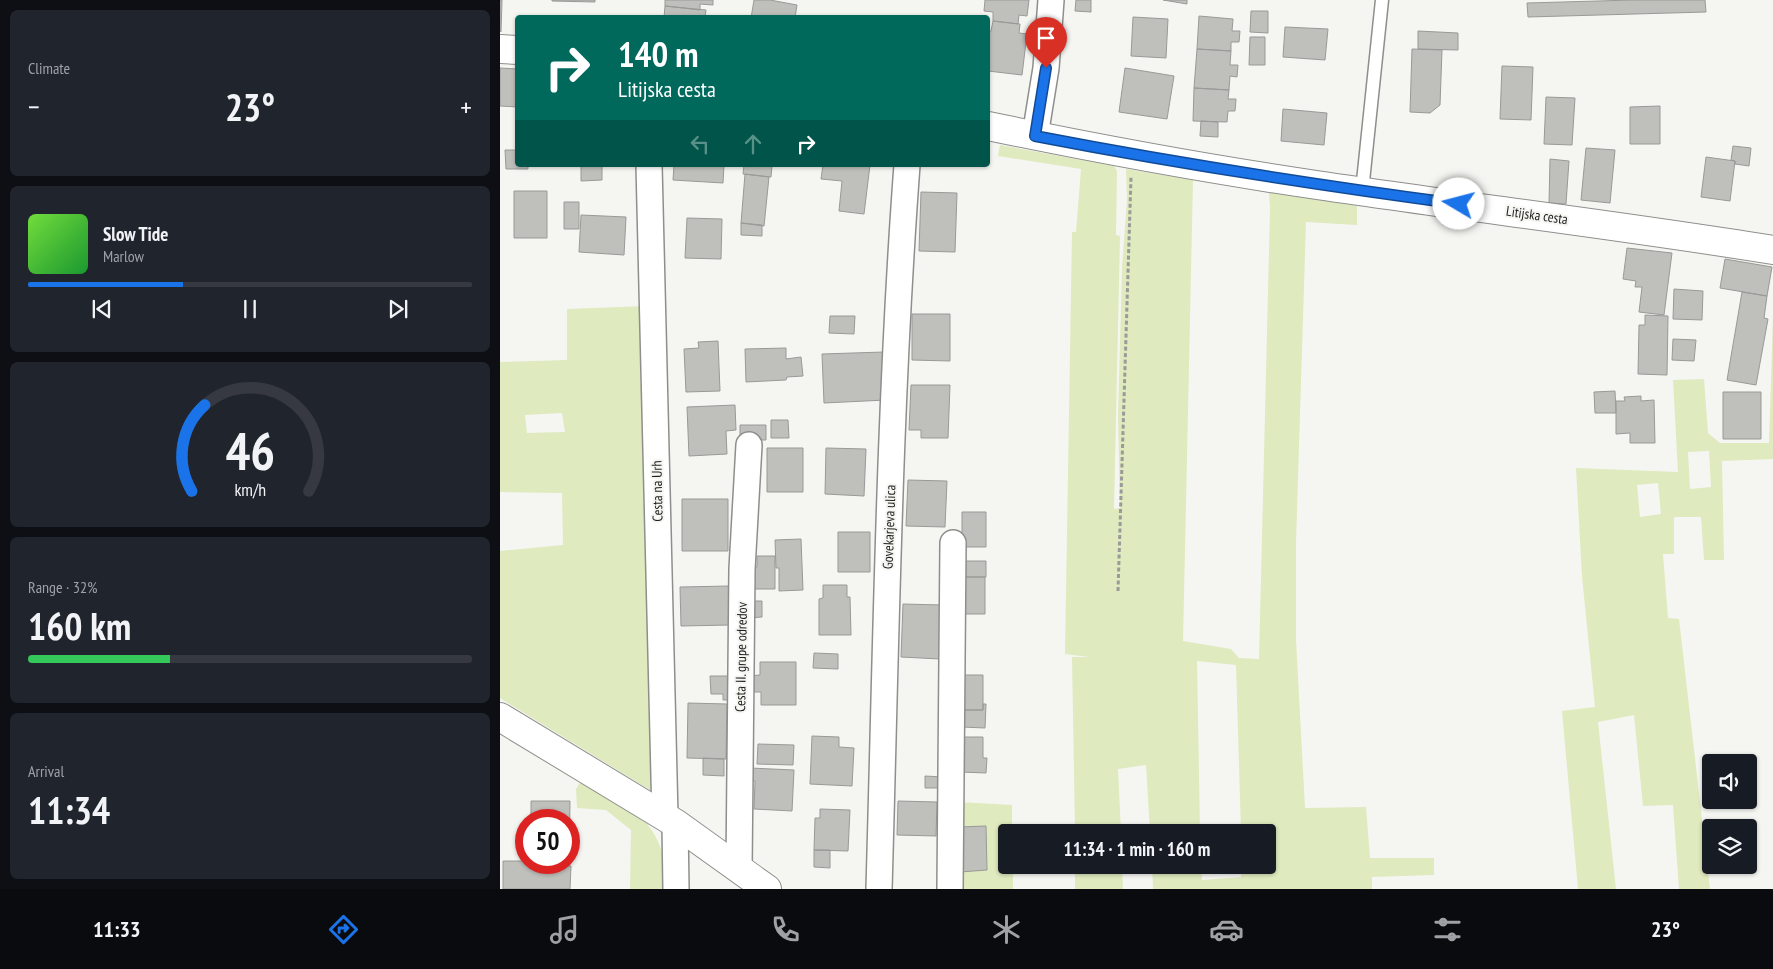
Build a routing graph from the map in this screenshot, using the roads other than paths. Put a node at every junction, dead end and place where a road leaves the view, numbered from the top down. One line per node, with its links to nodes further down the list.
1 (1051, 0): 6 (street)
2 (1382, 0): 9 (lane)
3 (500, 49): 4 (main road)
4 (515, 50)
5 (990, 126): 6 (main road, Litijska cesta)
6 (1035, 136): 9 (main road, Litijska cesta)
7 (649, 167): 14 (street, Cesta na Urh)
8 (907, 167): 18 (street, Govekarjeva ulica)
9 (1362, 191): 10 (main road, Litijska cesta)
10 (1773, 250)
11 (749, 445): 15 (street, Cesta II. grupe odredov)
12 (953, 543): 19 (street)
13 (500, 717): 14 (main road)
14 (670, 820): 15 (main road); 16 (street, Cesta na Urh)
15 (739, 869): 17 (main road)
16 (676, 889)
17 (767, 889)
18 (880, 889)
19 (950, 889)

